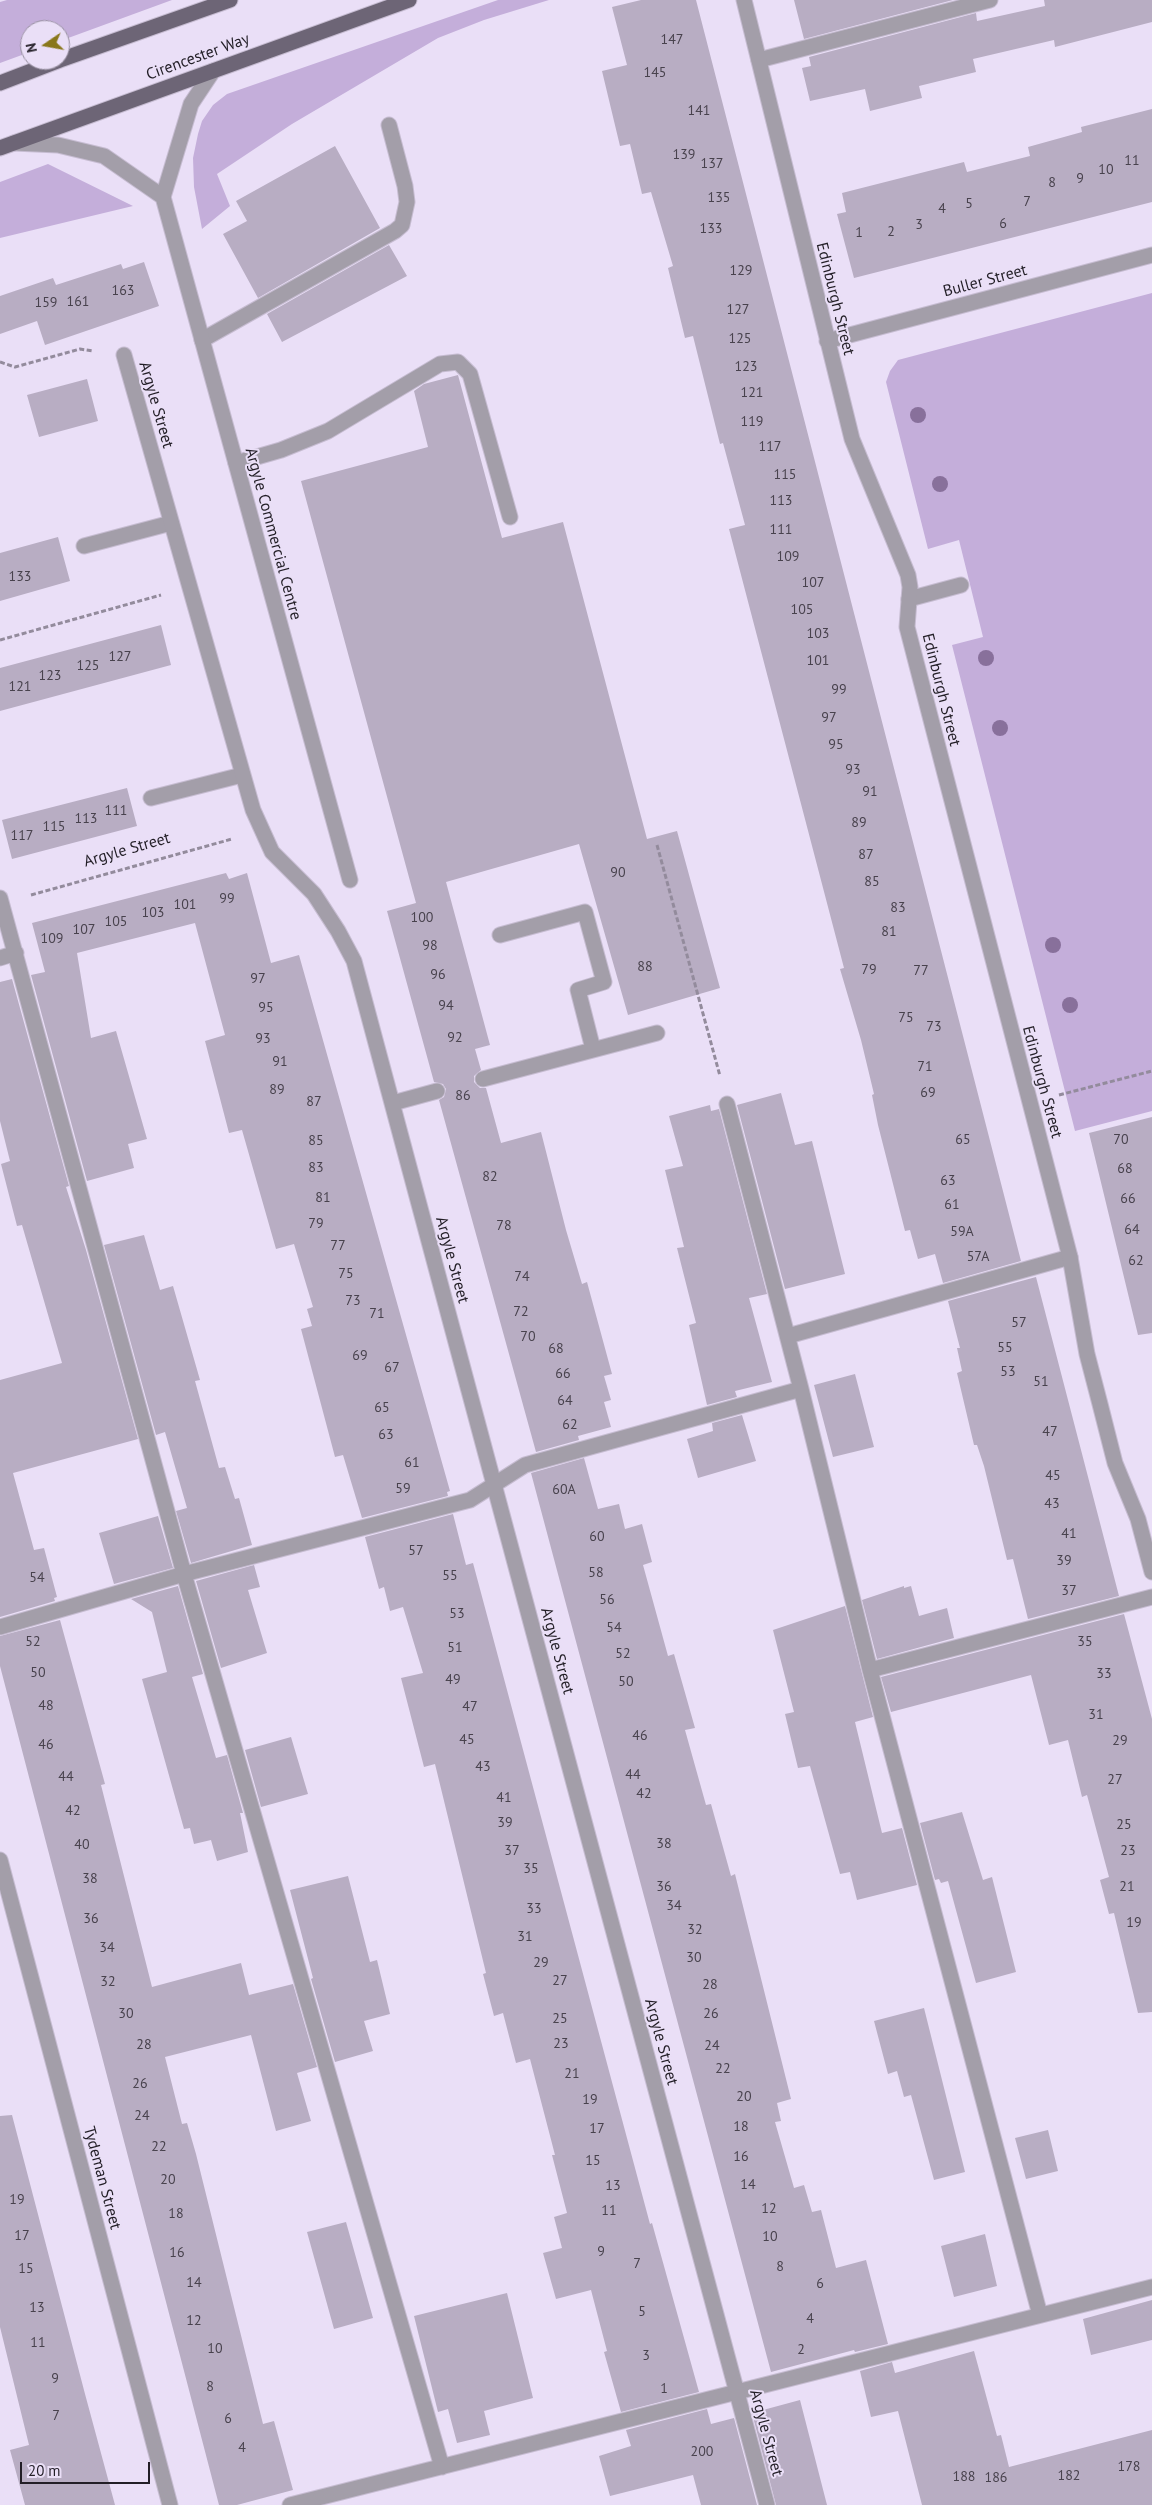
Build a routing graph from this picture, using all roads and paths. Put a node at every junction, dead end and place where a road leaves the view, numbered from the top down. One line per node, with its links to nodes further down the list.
1 (230, 0): 5 (main road)
2 (409, 0): 8 (main road, Cirencester Way)
3 (744, 0): 6 (street, Edinburgh Street)
4 (990, 0): 6 (street)
5 (70, 56)
6 (759, 60): 15 (street, Edinburgh Street)
7 (34, 70): 9 (main road)
8 (213, 71): 11 (main road, Cirencester Way); 12 (street)
9 (0, 83)
10 (389, 125): 14 (street)
11 (7, 145): 12 (street)
12 (163, 197): 14 (street, Argyle Commercial Centre)
13 (1152, 255): 15 (street, Buller Street)
14 (202, 340): 18 (street, Argyle Commercial Centre)
15 (827, 341): 24 (street, Edinburgh Street)
16 (124, 355): 17 (path, Argyle Street); 20 (street, Argyle Street)
17 (0, 362)
18 (236, 463): 19 (street); 30 (street, Argyle Commercial Centre)
19 (510, 517)
20 (171, 523): 21 (street); 23 (street, Argyle Street)
21 (84, 546)
22 (961, 585): 24 (street)
23 (189, 587): 25 (path); 26 (street, Argyle Street)
24 (909, 599): 41 (street, Edinburgh Street)
25 (0, 640)
26 (242, 775): 27 (street); 28 (street, Argyle Street)
27 (151, 798)
28 (262, 831): 31 (path, Argyle Street); 40 (street, Argyle Street)
29 (658, 845): 42 (path)
30 (350, 880)
31 (1, 900): 33 (street)
32 (500, 935): 36 (street)
33 (16, 954): 34 (street); 48 (street)
34 (0, 958)
35 (657, 1033): 36 (street)
36 (593, 1049): 38 (street)
37 (1152, 1071): 41 (path)
38 (483, 1079)
39 (437, 1091): 40 (street)
40 (393, 1103): 46 (street, Argyle Street)
41 (1030, 1103): 43 (street, Edinburgh Street)
42 (727, 1104): 44 (street)
43 (1070, 1257): 44 (street); 47 (street, Edinburgh Street)
44 (788, 1336): 45 (street)
45 (801, 1389): 46 (street); 51 (street)
46 (493, 1483): 48 (street); 55 (street, Argyle Street)
47 (1152, 1572)
48 (184, 1574): 50 (street); 56 (street)
49 (1152, 1597): 51 (street)
50 (0, 1627)
51 (870, 1670): 54 (street)
52 (0, 1860): 57 (street, Tydeman Street)
53 (1152, 2287): 54 (street)
54 (1040, 2315): 55 (street)
55 (737, 2392): 56 (street); 59 (street, Argyle Street)
56 (442, 2467): 58 (street)
57 (170, 2505)
58 (290, 2505)
59 (767, 2505)

